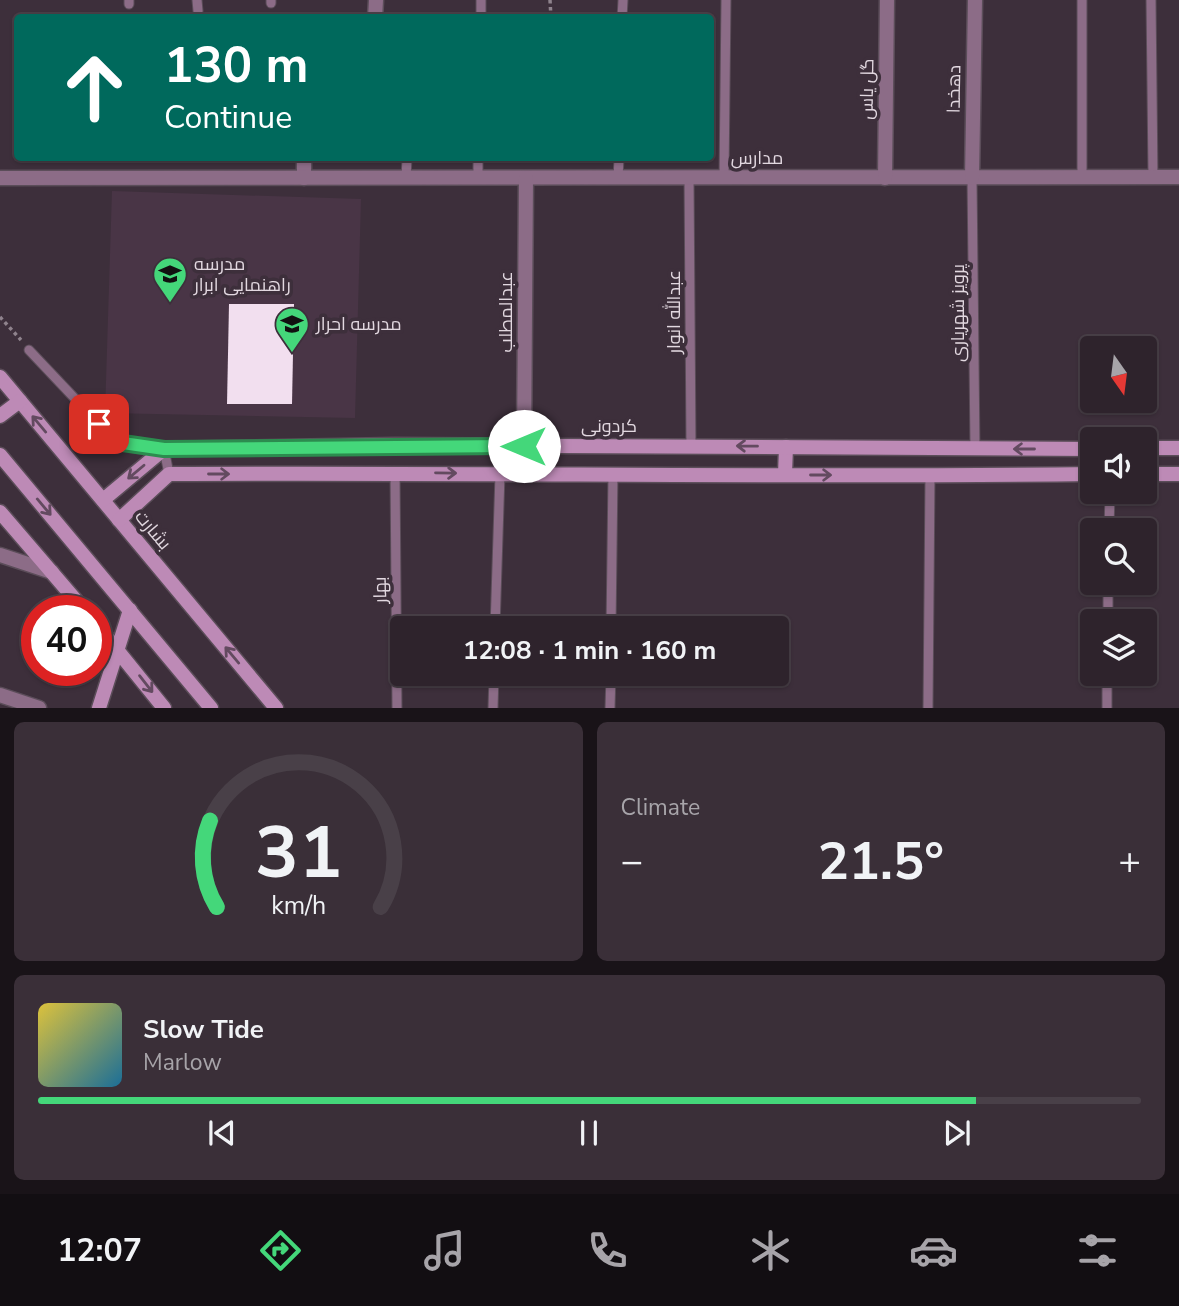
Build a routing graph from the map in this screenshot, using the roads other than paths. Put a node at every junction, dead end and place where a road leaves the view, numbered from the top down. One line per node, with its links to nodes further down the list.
1 (197, 0): 8 (lane)
2 (481, 0): 9 (lane)
3 (726, 0): 24 (lane)
4 (887, 0): 25 (street, گل یاس)
5 (975, 0): 26 (street, دهخدا)
6 (1082, 0): 14 (lane)
7 (1151, 0): 15 (lane)
8 (198, 11)
9 (481, 14)
10 (304, 161): 18 (street)
11 (407, 161): 19 (lane)
12 (478, 161): 20 (lane)
13 (619, 161): 22 (lane)
14 (1082, 177): 15 (street, مدارس); 26 (street, مدارس)
15 (1153, 177): 16 (street, مدارس)
16 (1179, 177)
17 (0, 178): 18 (street, مدارس)
18 (304, 178): 19 (street, مدارس)
19 (407, 178): 20 (street, مدارس)
20 (478, 178): 21 (street, مدارس)
21 (526, 178): 22 (street, مدارس); 32 (street, عبدالمطلب)
22 (618, 178): 23 (street, مدارس)
23 (689, 178): 24 (street, مدارس); 33 (lane, عبدالله انوار)
24 (724, 178): 25 (street, مدارس)
25 (885, 178): 26 (street, مدارس)
26 (972, 178): 37 (lane, پرویز شهریاری)
27 (29, 350): 36 (lane)
28 (0, 377): 29 (street, بشارت)
29 (20, 401): 30 (street); 50 (street, بشارت, one-way to 29)
30 (0, 416)
31 (395, 445): 32 (street, کردونی); 36 (street, کردونی); 41 (street)
32 (524, 446): 33 (street, کردونی)
33 (691, 446): 34 (street, کردونی, one-way to 33)
34 (786, 447): 37 (street, کردونی); 45 (street)
35 (1179, 448): 39 (street)
36 (164, 449): 43 (lane); 50 (street, one-way to 50)
37 (975, 449): 38 (street, کردونی, one-way to 37)
38 (1080, 449)
39 (1157, 449)
40 (0, 455): 56 (street, one-way to 56)
41 (395, 472): 43 (street, one-way to 41); 44 (street, one-way to 44); 70 (lane, بهار)
42 (613, 473): 44 (street); 45 (street); 58 (lane)
43 (169, 474): 52 (street)
44 (500, 474): 57 (lane)
45 (785, 474): 49 (street, one-way to 49)
46 (1080, 474): 49 (street)
47 (1157, 474): 48 (street)
48 (1179, 474)
49 (930, 475): 73 (lane)
50 (103, 500): 52 (street, بشارت)
51 (0, 512): 54 (street)
52 (120, 520): 69 (street, بشارت, one-way to 52)
53 (0, 555): 54 (street)
54 (52, 572): 55 (street)
55 (71, 595)
56 (130, 610): 60 (street); 68 (street)
57 (495, 616)
58 (611, 616)
59 (112, 642): 60 (street)
60 (117, 648): 66 (street); 67 (street, one-way to 67)
61 (494, 686): 71 (lane)
62 (611, 686): 72 (lane)
63 (1107, 686): 74 (lane)
64 (0, 695): 65 (street)
65 (38, 708)
66 (99, 708)
67 (164, 708)
68 (211, 708)
69 (276, 708)
70 (397, 708)
71 (493, 708)
72 (610, 708)
73 (928, 708)
74 (1107, 708)

